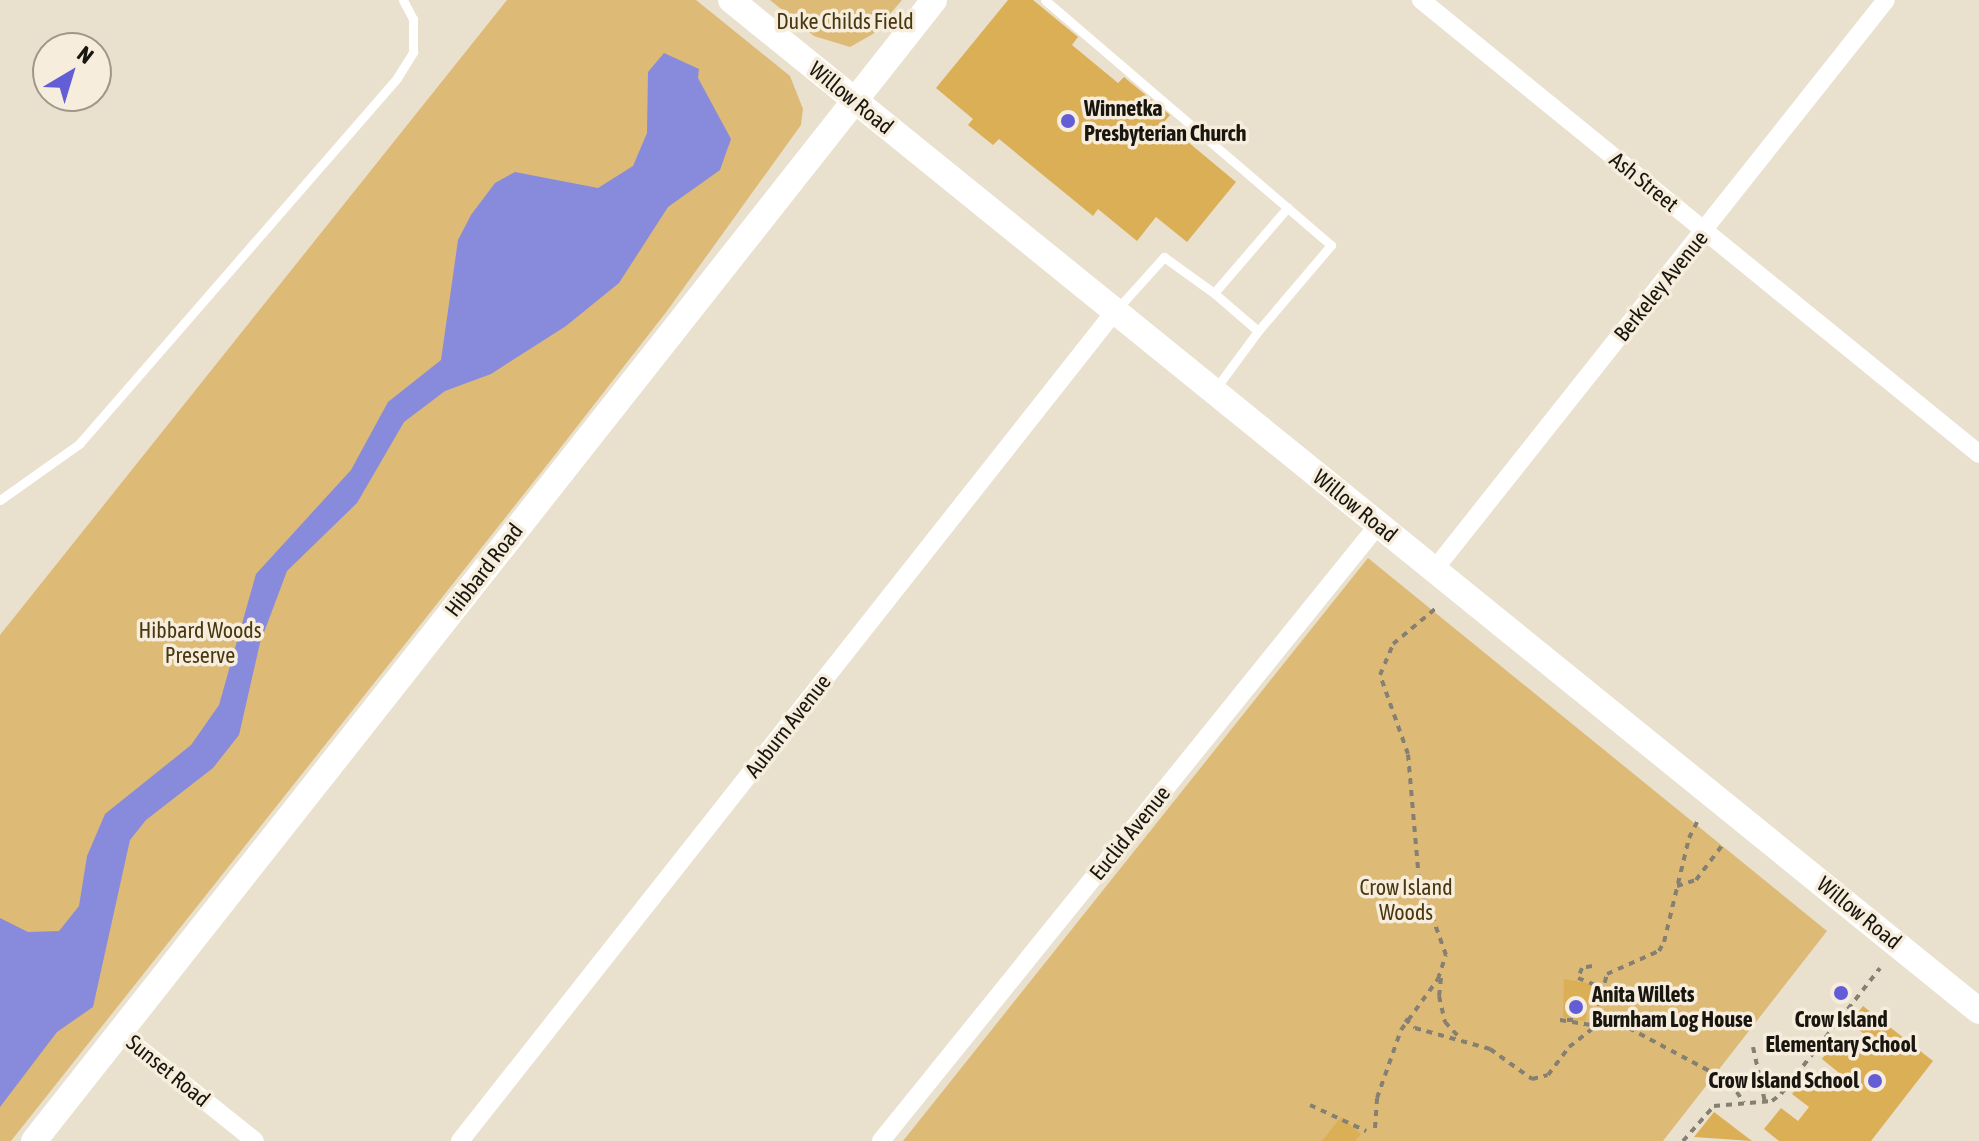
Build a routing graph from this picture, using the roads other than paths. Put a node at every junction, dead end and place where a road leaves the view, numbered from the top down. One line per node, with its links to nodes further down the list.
1 (403, 0): 15 (lane)
2 (731, 0): 7 (main road, Willow Road)
3 (934, 0): 7 (main road, Hibbard Road)
4 (1045, 0): 8 (lane)
5 (1421, 0): 9 (street, Ash Street)
6 (1886, 0): 9 (street, Berkeley Avenue)
7 (855, 101): 11 (main road, Willow Road); 19 (main road, Hibbard Road)
8 (1288, 207): 10 (lane); 12 (lane)
9 (1705, 232): 14 (street, Ash Street); 17 (street, Berkeley Avenue)
10 (1214, 293): 11 (lane); 12 (lane)
11 (1115, 311): 13 (main road, Willow Road); 22 (street, Auburn Avenue)
12 (1258, 331): 13 (lane)
13 (1213, 391): 16 (main road, Willow Road)
14 (1979, 454)
15 (0, 500)
16 (1378, 525): 17 (main road, Willow Road); 23 (street, Euclid Avenue)
17 (1434, 570): 18 (main road, Willow Road)
18 (1979, 1011)
19 (119, 1032): 20 (main road, Hibbard Road); 21 (street, Sunset Road)
20 (34, 1141)
21 (255, 1141)
22 (460, 1141)
23 (881, 1141)

